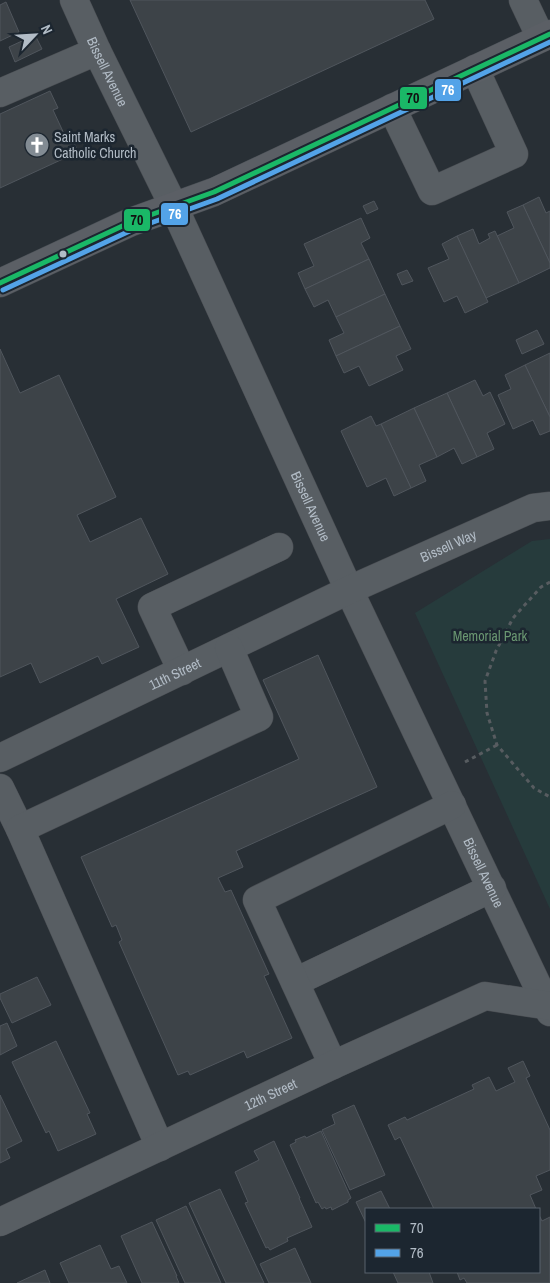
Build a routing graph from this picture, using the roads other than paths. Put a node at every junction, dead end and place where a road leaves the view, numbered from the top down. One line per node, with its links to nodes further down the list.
1 (74, 0): 4 (street, Bissell Avenue)
2 (523, 0): 3 (street)
3 (546, 36): 5 (main road)
4 (97, 51): 6 (street); 8 (street, Bissell Avenue)
5 (474, 69): 7 (main road); 7 (street)
6 (0, 93)
7 (392, 108): 8 (main road)
8 (174, 207): 9 (main road); 12 (street, Bissell Avenue)
9 (0, 282)
10 (550, 506): 12 (street, Bissell Way)
11 (279, 547): 14 (street)
12 (350, 590): 13 (street, 11th Street); 17 (street, Bissell Avenue)
13 (229, 648): 14 (street, 11th Street); 18 (street)
14 (182, 671): 15 (street, 11th Street)
15 (0, 758)
16 (0, 788): 18 (street)
17 (452, 805): 19 (street, Bissell Avenue); 20 (street)
18 (20, 829): 23 (street)
19 (492, 888): 20 (street); 21 (street, Bissell Avenue)
20 (295, 982): 22 (street)
21 (549, 1007): 22 (street, 12th Street)
22 (333, 1066): 23 (street, 12th Street)
23 (160, 1146): 24 (street, 12th Street)
24 (0, 1222)

